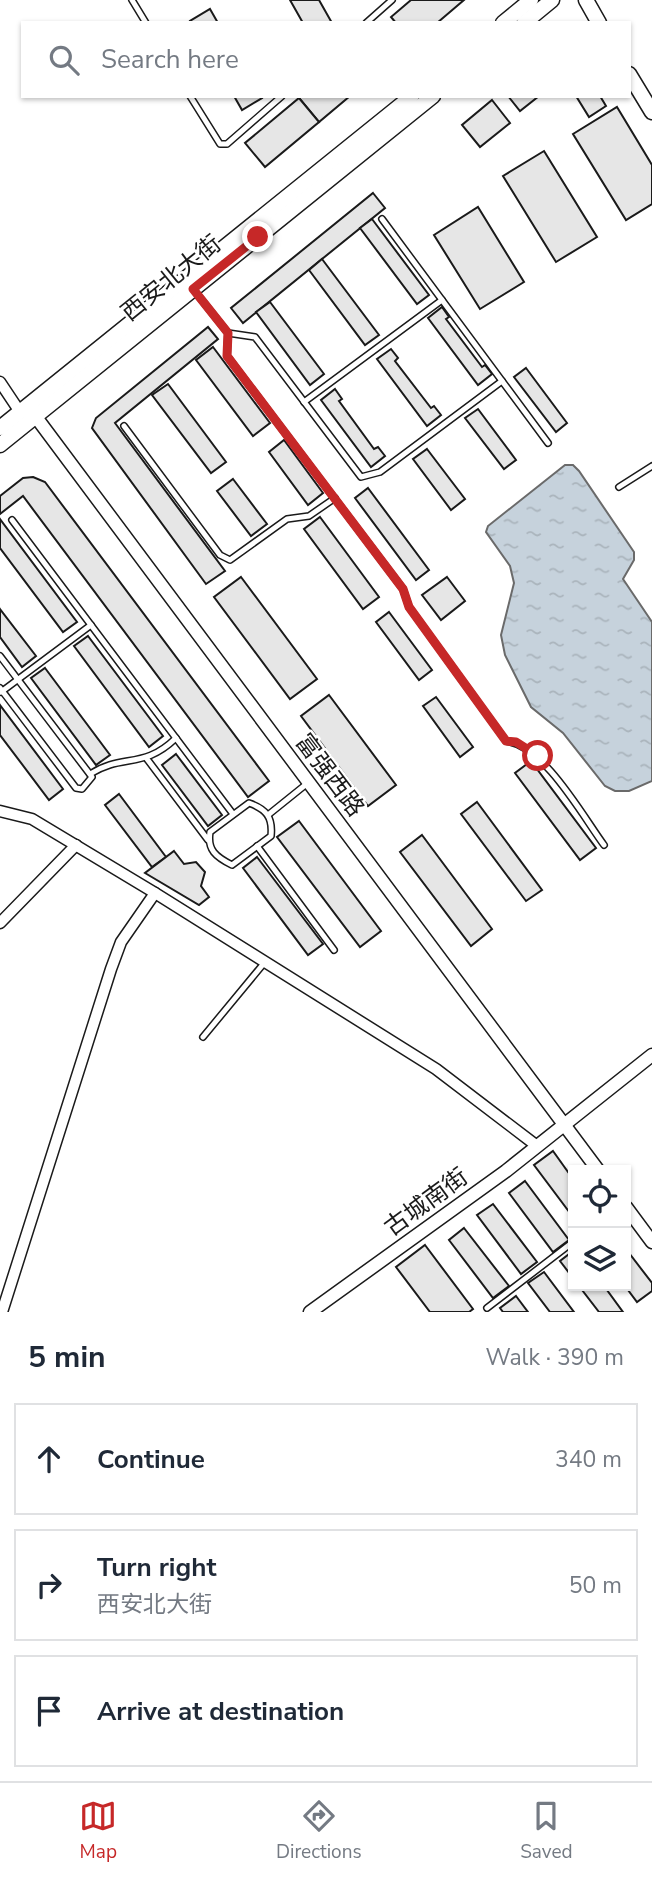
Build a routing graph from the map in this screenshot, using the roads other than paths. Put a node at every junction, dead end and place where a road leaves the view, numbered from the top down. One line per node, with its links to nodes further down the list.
1 (132, 0): 6 (lane)
2 (392, 0): 7 (lane)
3 (531, 0): 8 (main road)
4 (552, 0): 9 (main road)
5 (586, 0): 10 (main road)
6 (145, 21)
7 (371, 21)
8 (505, 21)
9 (526, 21)
10 (598, 21)
11 (631, 77): 16 (main road)
12 (191, 98): 13 (lane)
13 (280, 98)
14 (410, 98): 24 (main road, 西安北大街)
15 (430, 98): 18 (main road, 西安北大街)
16 (652, 112)
17 (382, 219): 19 (lane)
18 (193, 289): 20 (lane); 24 (main road, 西安北大街)
19 (442, 300): 21 (lane); 23 (lane)
20 (228, 333): 23 (lane); 31 (lane)
21 (502, 381): 23 (lane); 27 (lane)
22 (0, 382): 24 (street)
23 (304, 402)
24 (28, 411): 26 (main road); 28 (main road); 40 (street, 富强西路)
25 (124, 426): 31 (lane)
26 (0, 428)
27 (548, 443)
28 (0, 445)
29 (652, 466): 30 (lane)
30 (619, 487)
31 (335, 498): 46 (lane)
32 (12, 520): 33 (lane)
33 (91, 625): 35 (lane); 37 (lane)
34 (0, 656): 35 (lane)
35 (18, 680): 36 (lane); 39 (lane)
36 (1, 691): 39 (lane)
37 (176, 738): 38 (lane); 42 (lane)
38 (147, 759): 39 (lane); 44 (lane)
39 (90, 774)
40 (309, 782): 43 (lane); 54 (street, 富强西路)
41 (0, 811): 45 (street)
42 (233, 814): 43 (lane); 44 (lane)
43 (268, 815): 47 (lane)
44 (208, 841): 47 (lane)
45 (76, 845): 48 (street); 49 (street)
46 (604, 845)
47 (257, 846): 50 (lane)
48 (155, 893): 51 (street); 61 (street)
49 (0, 923)
50 (334, 950)
51 (265, 962): 52 (lane); 55 (street)
52 (203, 1037)
53 (652, 1055): 54 (street, 古城南街)
54 (564, 1125): 55 (street, 古城南街); 56 (street, 富强西路)
55 (537, 1146): 62 (street, 古城南街)
56 (594, 1165)
57 (631, 1214): 58 (street)
58 (652, 1242)
59 (568, 1246): 60 (lane)
60 (487, 1308)
61 (2, 1312)
62 (310, 1312)

